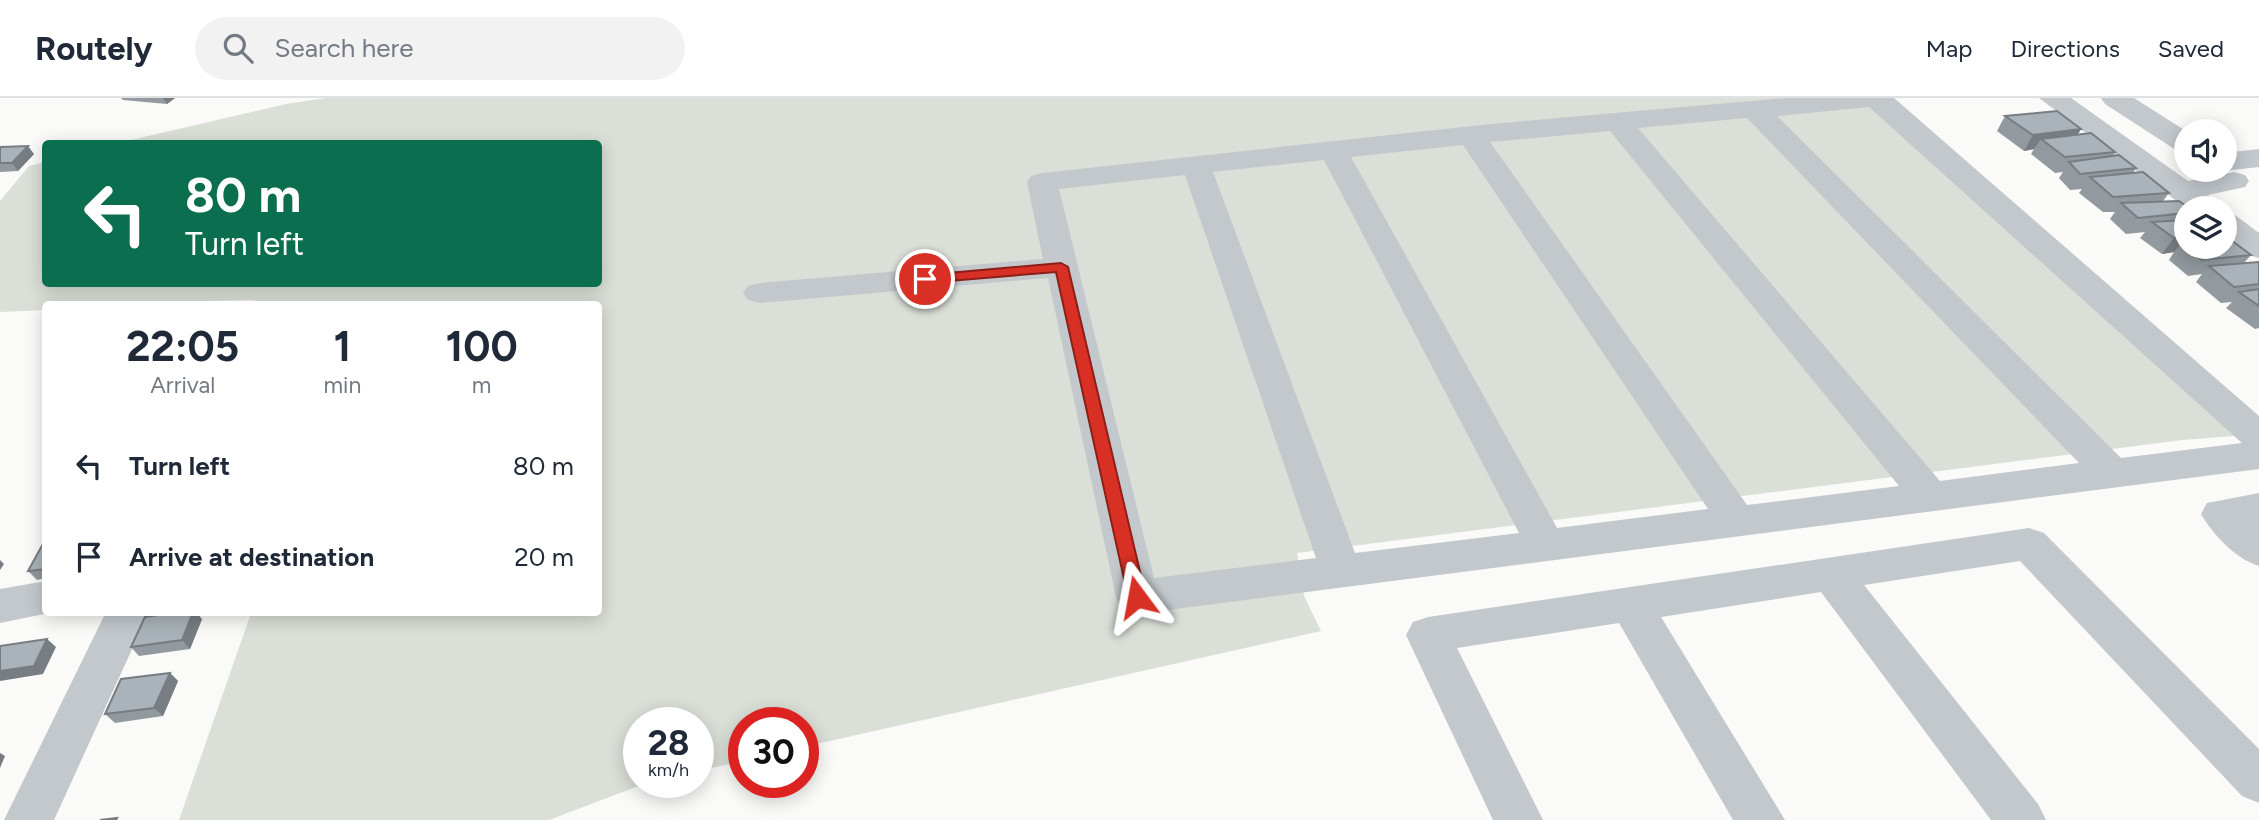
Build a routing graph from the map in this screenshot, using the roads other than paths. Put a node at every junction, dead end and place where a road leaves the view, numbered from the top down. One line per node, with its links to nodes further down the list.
1 (1877, 98): 4 (street); 21 (street)
2 (2053, 98): 14 (street)
3 (2115, 98): 7 (street)
4 (1755, 110): 5 (street); 23 (street)
5 (1618, 122): 6 (street); 24 (street)
6 (1472, 136): 8 (street); 26 (street)
7 (2174, 136)
8 (1333, 150): 10 (street); 27 (street)
9 (2259, 158): 11 (street)
10 (1196, 165): 19 (street); 29 (street)
11 (2237, 167)
12 (2237, 179): 16 (street)
13 (2214, 182): 15 (street)
14 (2188, 196)
15 (2199, 196)
16 (2259, 198)
17 (2237, 232): 18 (street)
18 (2259, 248)
19 (1061, 267): 20 (street); 29 (street)
20 (760, 293)
21 (2259, 437)
22 (2259, 455): 23 (street)
23 (2112, 473): 24 (street)
24 (1931, 497): 26 (street)
25 (2259, 508): 28 (street)
26 (1737, 521): 27 (street)
27 (1546, 545): 29 (street)
28 (2259, 550)
29 (1342, 571)
30 (1832, 575): 32 (street); 35 (street); 39 (street)
31 (42, 599): 33 (street)
32 (1631, 605): 37 (street); 38 (street)
33 (0, 606)
34 (126, 616): 36 (street)
35 (2259, 781)
36 (29, 820)
37 (1518, 820)
38 (1759, 820)
39 (2021, 820)

